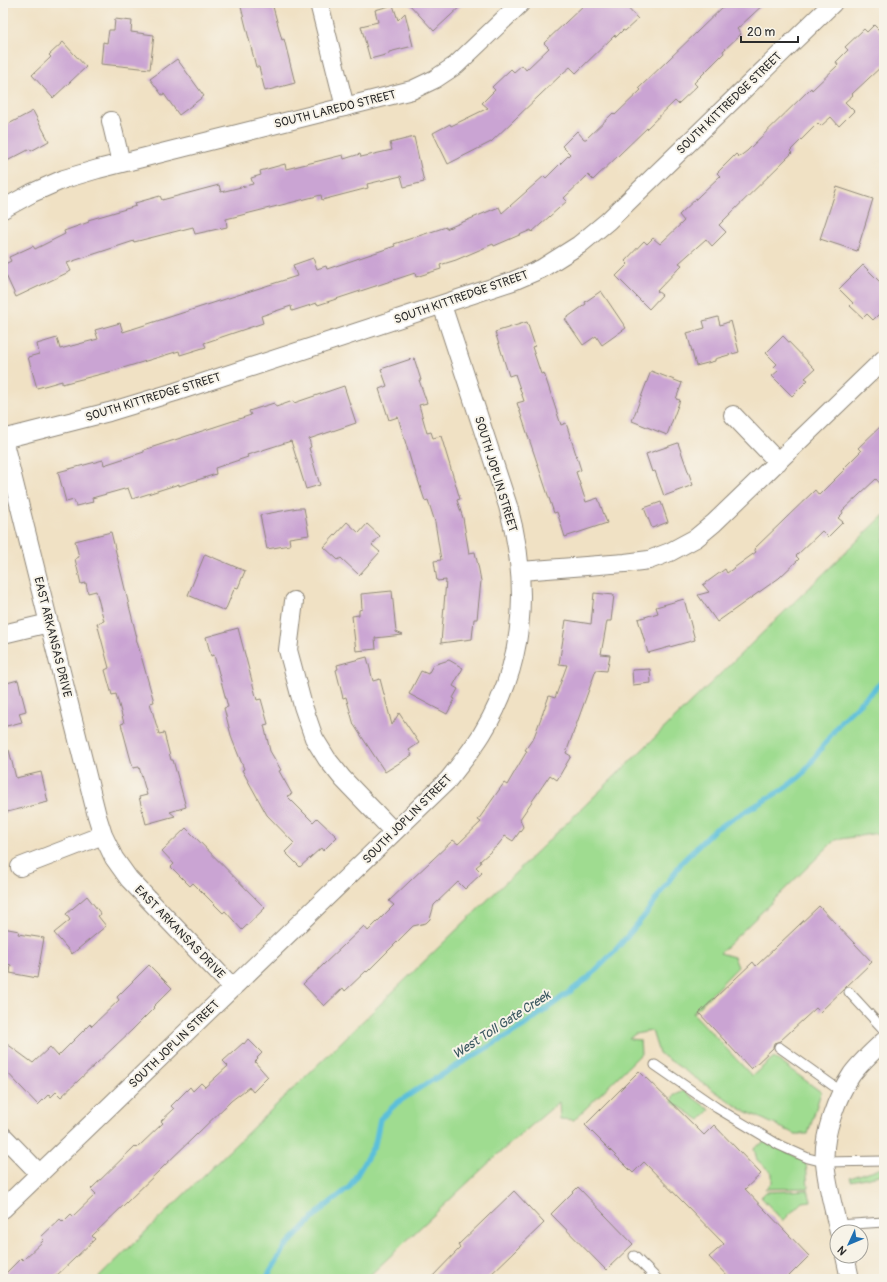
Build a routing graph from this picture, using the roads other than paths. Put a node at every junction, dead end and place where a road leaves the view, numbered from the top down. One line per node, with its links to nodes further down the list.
1 (319, 3): 4 (street)
2 (521, 3): 4 (street, SOUTH LAREDO STREET)
3 (833, 3): 8 (street, SOUTH KITTREDGE STREET)
4 (345, 107): 6 (street, SOUTH LAREDO STREET)
5 (111, 121): 6 (street)
6 (121, 163): 7 (street, SOUTH LAREDO STREET)
7 (3, 209)
8 (442, 305): 11 (street, SOUTH KITTREDGE STREET); 13 (street, SOUTH JOPLIN STREET)
9 (884, 359): 12 (street)
10 (733, 415): 12 (street)
11 (3, 439): 15 (street, EAST ARKANSAS DRIVE)
12 (778, 462): 13 (street)
13 (521, 571): 17 (street, SOUTH JOPLIN STREET)
14 (294, 601): 17 (street)
15 (49, 623): 16 (street); 18 (street, EAST ARKANSAS DRIVE)
16 (3, 634)
17 (394, 832): 20 (street, SOUTH JOPLIN STREET)
18 (103, 835): 19 (street); 20 (street, EAST ARKANSAS DRIVE)
19 (20, 867)
20 (233, 988): 29 (street, SOUTH JOPLIN STREET)
21 (849, 992): 22 (lane)
22 (883, 1040): 25 (street)
23 (779, 1047): 25 (lane)
24 (655, 1065): 28 (lane)
25 (842, 1092): 28 (street)
26 (3, 1136): 29 (street)
27 (884, 1161): 28 (lane)
28 (824, 1162): 32 (street)
29 (40, 1174): 30 (street, SOUTH JOPLIN STREET)
30 (3, 1210)
31 (884, 1222): 33 (lane)
32 (838, 1224)
33 (869, 1224)
34 (634, 1256): 36 (lane)
35 (847, 1264): 37 (street)
36 (656, 1279)
37 (850, 1279)

